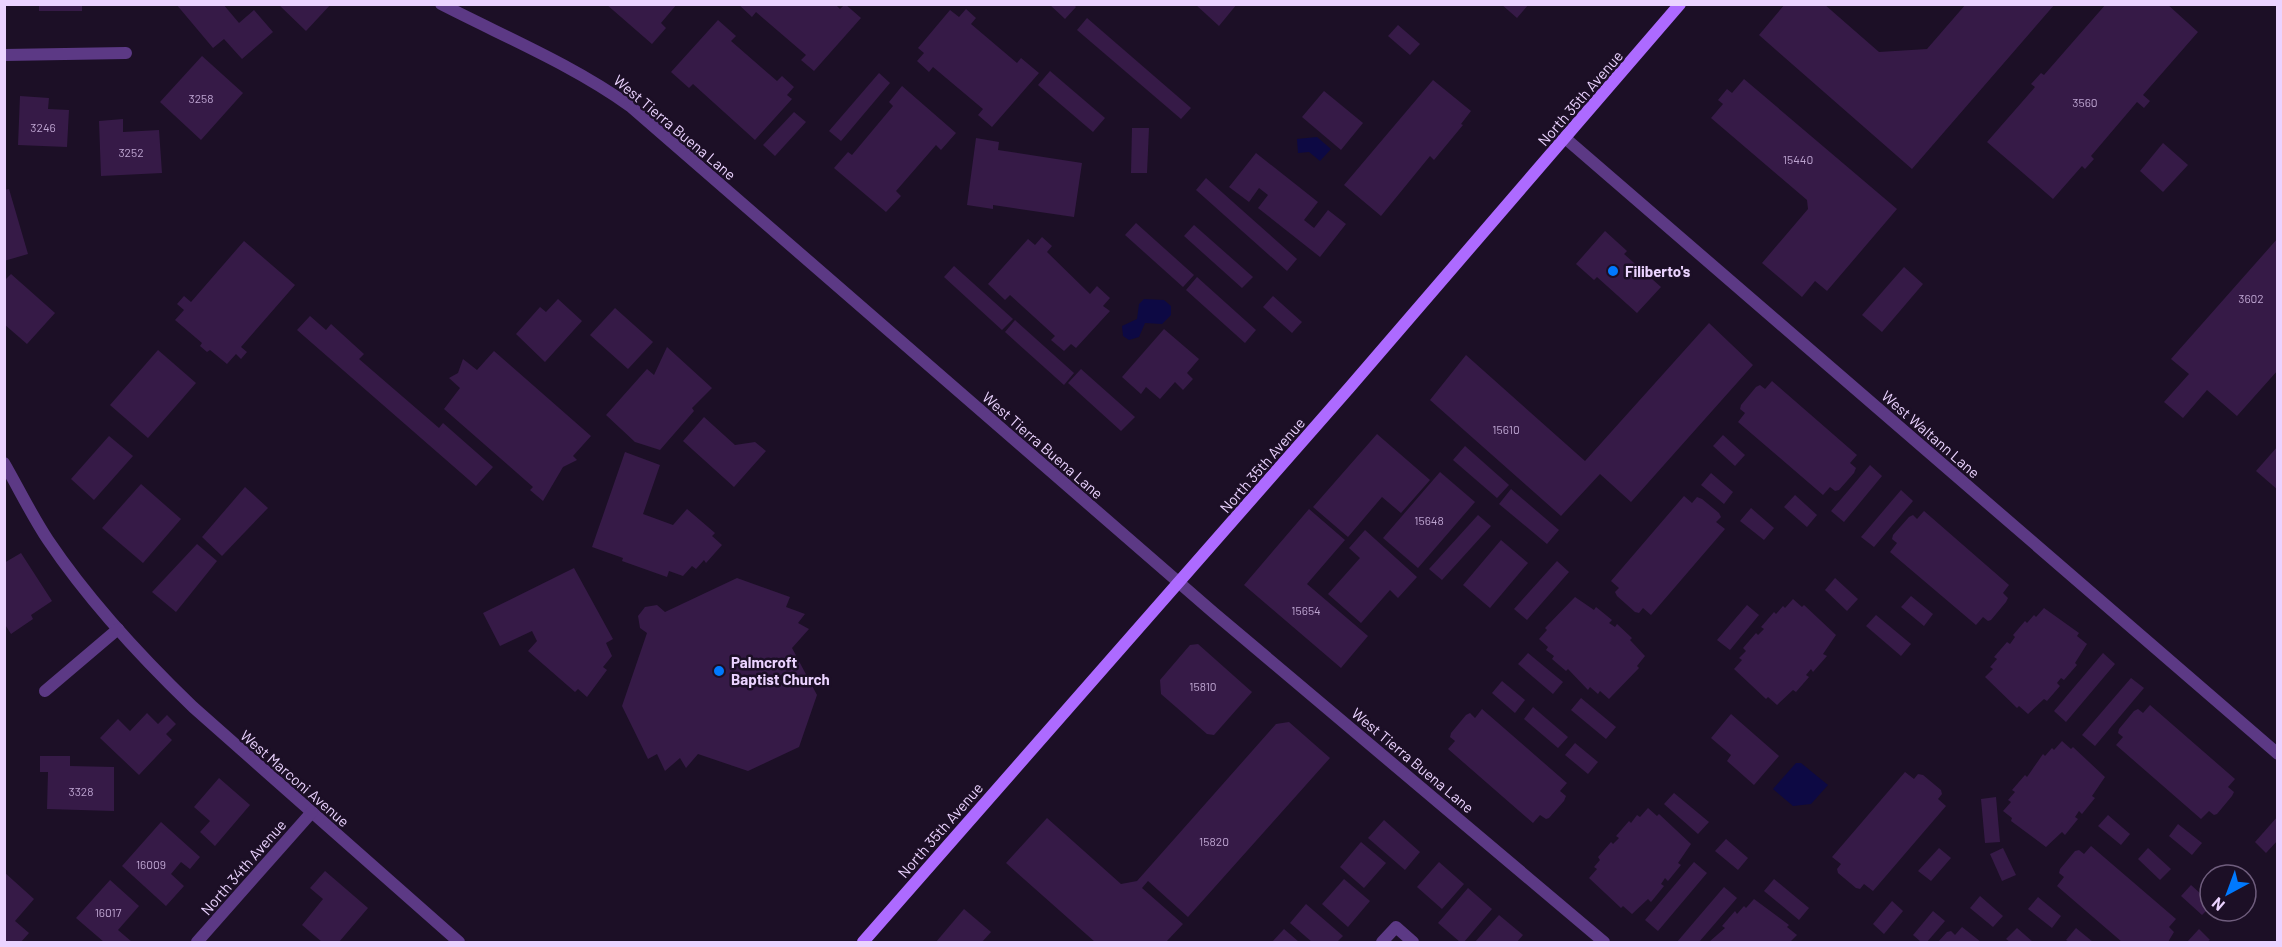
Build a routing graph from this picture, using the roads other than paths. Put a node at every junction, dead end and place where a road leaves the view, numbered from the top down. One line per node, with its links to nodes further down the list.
1 (441, 4): 7 (street, West Tierra Buena Lane)
2 (1680, 4): 5 (main road, North 35th Avenue)
3 (126, 53): 4 (street)
4 (4, 55)
5 (1565, 138): 7 (main road, North 35th Avenue); 10 (street, West Waltann Lane)
6 (4, 464): 8 (street, West Marconi Avenue)
7 (1179, 582): 14 (main road, North 35th Avenue); 17 (street, West Tierra Buena Lane)
8 (118, 629): 9 (street); 11 (street, West Marconi Avenue)
9 (45, 691)
10 (2277, 754)
11 (312, 812): 12 (street, North 34th Avenue); 13 (street, West Marconi Avenue)
12 (197, 942)
13 (459, 942)
14 (862, 942)
15 (1382, 942): 16 (street)
16 (1413, 942)
17 (1604, 942)

